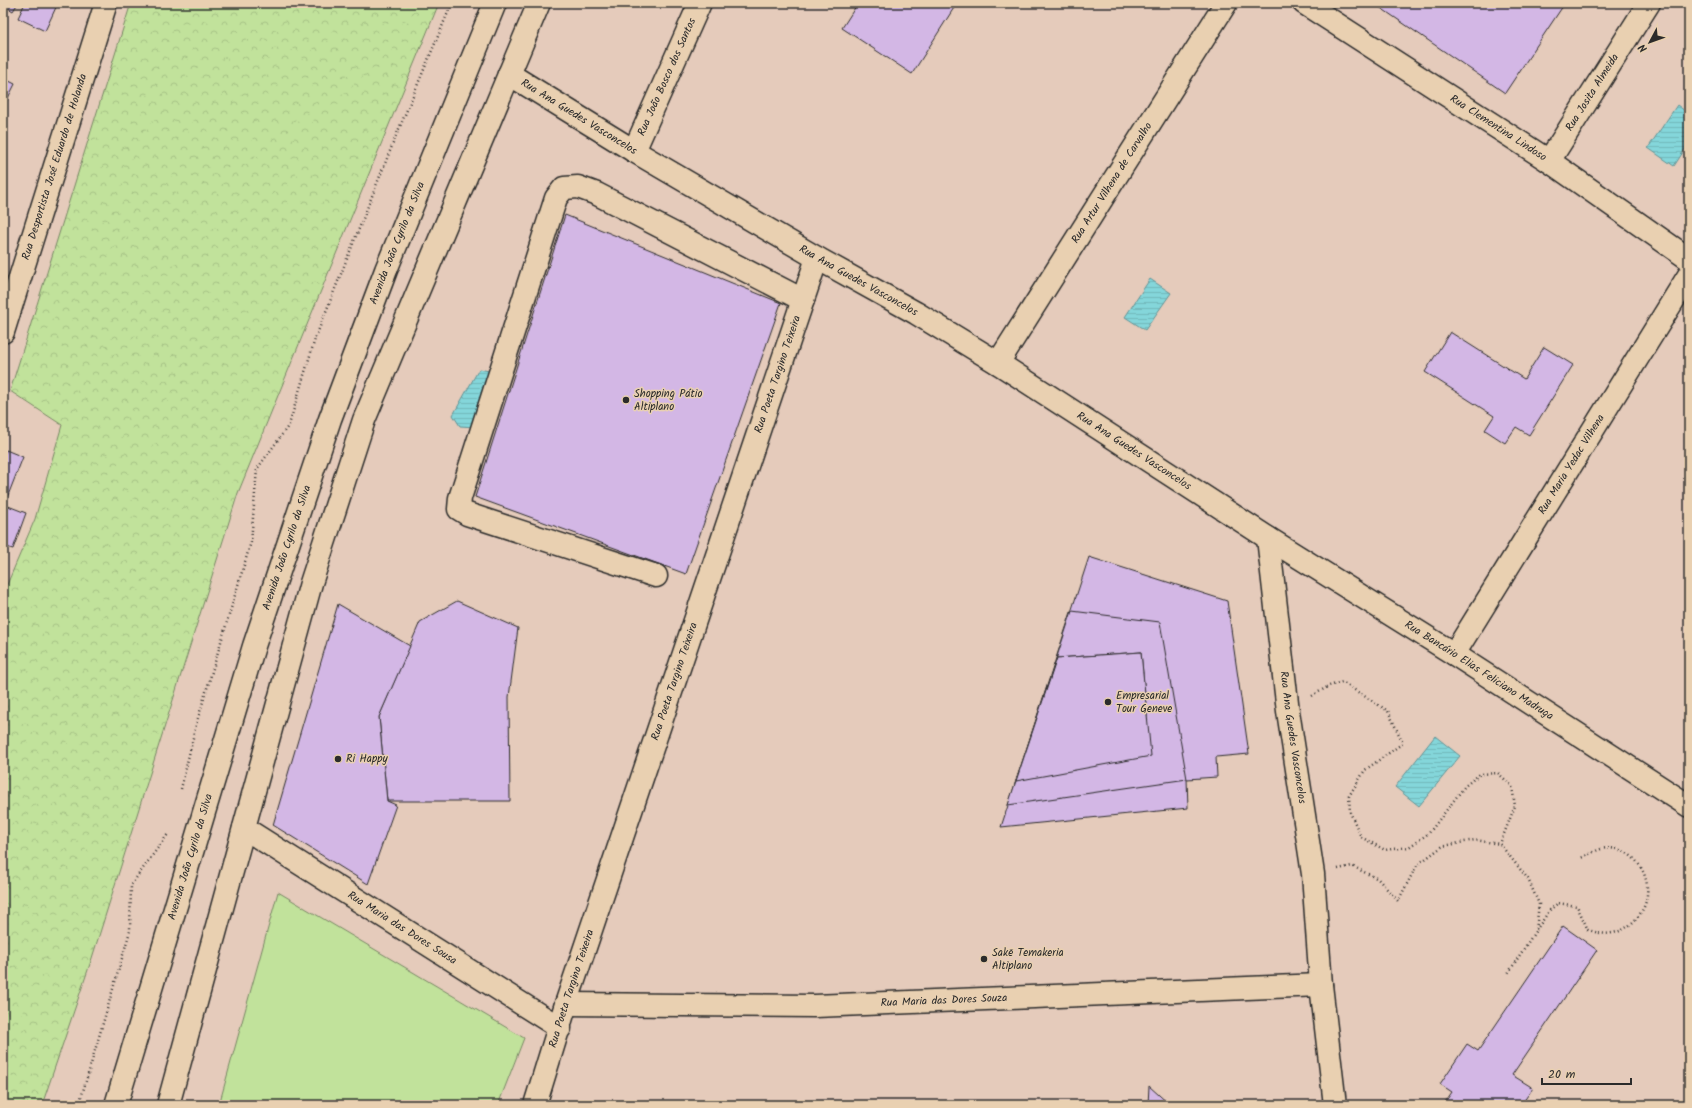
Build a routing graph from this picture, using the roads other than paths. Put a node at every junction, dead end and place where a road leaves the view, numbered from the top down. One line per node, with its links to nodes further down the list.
1 (106, 3): 15 (street, Rua Desportista José Eduardo de Holanda)
2 (495, 3): 25 (street, Avenida João Cyrilo da Silva)
3 (539, 3): 8 (street)
4 (700, 3): 9 (street, Rua João Bosco dos Santos)
5 (1226, 3): 16 (street, Rua Artur Vilhena de Carvalho)
6 (1304, 3): 10 (street, Rua Clementina Lindoso)
7 (1649, 3): 10 (street, Rua Josita Almeida)
8 (509, 74): 9 (street, Rua Ana Guedes Vasconcelos); 21 (street)
9 (634, 151): 11 (street, Rua Ana Guedes Vasconcelos)
10 (1549, 161): 12 (street, Rua Clementina Lindoso)
11 (817, 258): 14 (street, Rua Poeta Targino Teixeira); 16 (street, Rua Ana Guedes Vasconcelos)
12 (1689, 259)
13 (1689, 275): 19 (street, Rua Maria Yedac Vilhena)
14 (803, 300): 18 (street); 23 (street, Rua Poeta Targino Teixeira)
15 (3, 332)
16 (998, 364): 17 (street, Rua Ana Guedes Vasconcelos)
17 (1268, 538): 19 (street, Rua Bancário Elias Feliciano Madruga); 22 (street, Rua Ana Guedes Vasconcelos)
18 (656, 576)
19 (1454, 654): 20 (street, Rua Bancário Elias Feliciano Madruga)
20 (1689, 806)
21 (244, 828): 24 (street, Rua Maria das Dores Sousa); 26 (street)
22 (1321, 985): 23 (street, Rua Maria das Dores Souza); 28 (street, Rua Ana Guedes Vasconcelos)
23 (566, 1004): 24 (street, Rua Poeta Targino Teixeira)
24 (560, 1028): 27 (street, Rua Poeta Targino Teixeira)
25 (116, 1105)
26 (168, 1105)
27 (535, 1105)
28 (1335, 1105)

